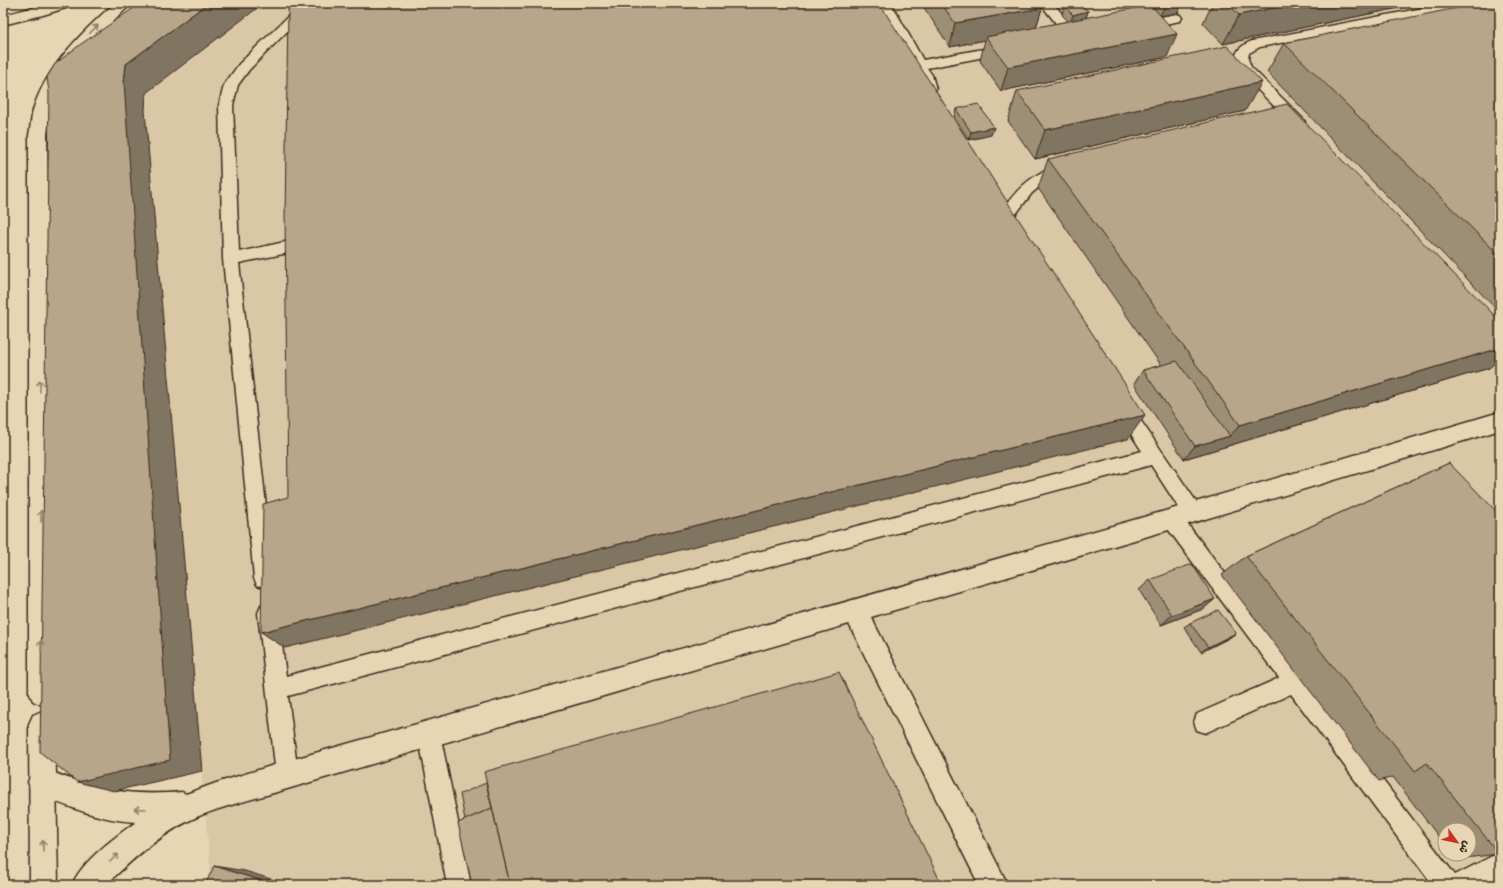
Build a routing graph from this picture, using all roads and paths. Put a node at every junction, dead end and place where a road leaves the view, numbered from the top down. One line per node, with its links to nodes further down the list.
1 (67, 3): 10 (main road)
2 (124, 3): 18 (main road, one-way to 2)
3 (309, 3): 28 (lane)
4 (885, 3): 16 (lane)
5 (1046, 3): 13 (lane)
6 (1468, 3): 20 (lane)
7 (23, 4): 8 (main road)
8 (3, 9)
9 (1176, 18): 11 (lane)
10 (3, 20)
11 (1125, 28)
12 (1088, 34): 13 (lane)
13 (1074, 37): 14 (lane)
14 (1058, 40)
15 (1020, 46): 16 (lane)
16 (919, 65): 19 (lane)
17 (75, 73): 18 (lane)
18 (49, 90): 39 (main road, one-way to 18)
19 (929, 106)
20 (1291, 116): 21 (lane); 22 (lane)
21 (1277, 118)
22 (1308, 132)
23 (1075, 165): 25 (lane)
24 (991, 211): 25 (lane)
25 (1000, 224): 26 (lane)
26 (1009, 237)
27 (303, 244): 28 (lane)
28 (231, 258): 35 (lane)
29 (1115, 396): 31 (lane)
30 (1500, 421): 32 (main road)
31 (1154, 456): 32 (lane); 35 (lane)
32 (1182, 516): 33 (main road); 34 (lane)
33 (855, 611): 37 (main road); 45 (main road)
34 (1294, 682): 36 (lane); 46 (lane)
35 (276, 689): 38 (lane)
36 (1205, 722)
37 (429, 734): 38 (main road); 44 (lane)
38 (287, 775): 40 (main road)
39 (42, 782): 40 (main road, one-way to 39); 42 (main road, one-way to 39)
40 (193, 805): 43 (main road, one-way to 40)
41 (1500, 864): 47 (lane)
42 (44, 885)
43 (86, 885)
44 (459, 885)
45 (994, 885)
46 (1448, 885)
47 (1460, 885)

